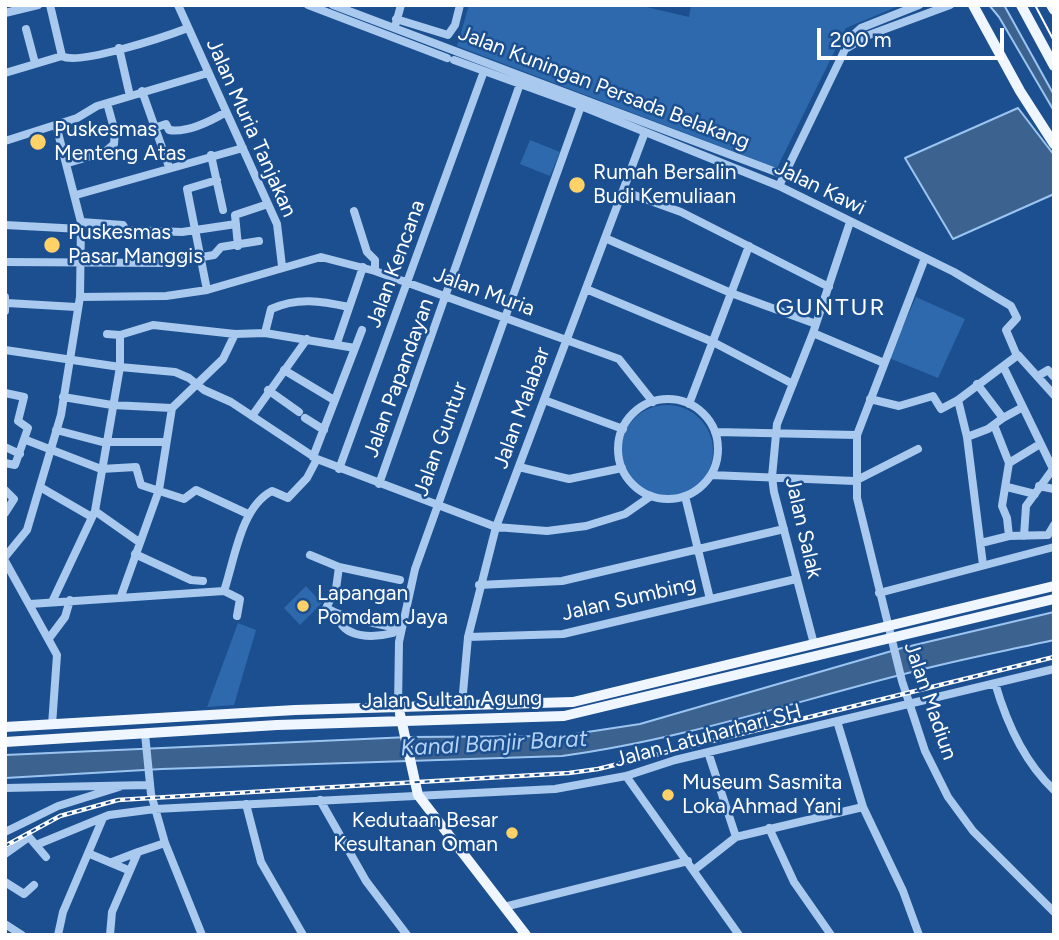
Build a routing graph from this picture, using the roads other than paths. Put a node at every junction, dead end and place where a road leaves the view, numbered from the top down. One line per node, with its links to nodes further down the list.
1 (38, 5): 15 (street)
2 (50, 5): 25 (street)
3 (178, 5): 17 (street, Jalan Muria Tanjakan)
4 (308, 5): 28 (street, Jalan Kawi)
5 (332, 5): 16 (street, Jalan Kuningan Persada Belakang)
6 (401, 5): 16 (street)
7 (460, 5): 20 (street)
8 (919, 5): 24 (street)
9 (950, 5): 24 (street)
10 (973, 5): 42 (main road)
11 (981, 5): 40 (main road)
12 (1021, 5): 27 (main road)
13 (1051, 5): 14 (main road)
14 (1054, 10)
15 (5, 13)
16 (396, 23): 19 (street); 21 (street, Jalan Kuningan Persada Belakang)
17 (188, 28): 23 (street); 29 (street, Jalan Muria Tanjakan)
18 (26, 29): 26 (street)
19 (434, 30): 20 (street); 21 (street)
20 (448, 35): 22 (street)
21 (429, 40): 22 (street, Jalan Kuningan Persada Belakang)
22 (442, 45): 47 (street, Jalan Kuningan Persada Belakang)
23 (119, 48): 25 (street); 33 (street)
24 (844, 49): 47 (street)
25 (62, 56): 26 (street)
26 (35, 63): 30 (street)
27 (1054, 66)
28 (484, 71): 31 (street, Jalan Kawi); 71 (street, Jalan Kencana)
29 (208, 73): 32 (street); 36 (street, Jalan Muria Tanjakan)
30 (5, 74)
31 (520, 84): 35 (street, Jalan Kawi); 77 (street, Jalan Papandayan)
32 (142, 91): 33 (street); 38 (street)
33 (130, 96): 34 (street)
34 (107, 103): 37 (street); 45 (street)
35 (581, 106): 39 (street, Jalan Kawi); 81 (street, Jalan Guntur)
36 (226, 112): 38 (street); 43 (street, Jalan Muria Tanjakan)
37 (56, 125): 41 (street); 45 (street)
38 (154, 128): 46 (street)
39 (645, 132): 49 (street, Jalan Kawi); 50 (street, Jalan Malabar)
40 (1054, 134)
41 (5, 141)
42 (1054, 144)
43 (243, 148): 44 (street); 52 (street, Jalan Muria Tanjakan)
44 (211, 155): 46 (street); 48 (street)
45 (68, 163): 51 (street)
46 (169, 167): 51 (street)
47 (784, 175): 49 (street)
48 (217, 180): 53 (street); 59 (street)
49 (779, 186): 55 (street, Jalan Kawi)
50 (626, 192): 60 (street, Jalan Malabar); 63 (street)
51 (76, 195): 58 (street)
52 (268, 204): 56 (street); 68 (street, Jalan Muria Tanjakan)
53 (223, 210)
54 (354, 212): 70 (street)
55 (850, 222): 65 (street, Jalan Kawi); 72 (street, Jalan Salak)
56 (236, 224): 59 (street); 62 (street)
57 (5, 225): 58 (street)
58 (81, 226): 59 (street); 67 (street)
59 (197, 230): 64 (street)
60 (605, 238): 73 (street, Jalan Malabar); 75 (street)
61 (259, 241): 62 (street)
62 (238, 246): 64 (street)
63 (749, 246): 72 (street); 75 (street)
64 (201, 257): 67 (street); 74 (street)
65 (925, 258): 95 (street, Jalan Kawi); 97 (street, Jalan Madiun)
66 (5, 262): 67 (street)
67 (82, 262): 76 (street)
68 (282, 267): 69 (street, Jalan Muria); 74 (street, Jalan Muria)
69 (363, 267): 70 (street, Jalan Muria); 80 (street)
70 (375, 271): 71 (street, Jalan Muria)
71 (408, 282): 77 (street, Jalan Muria); 143 (street, Jalan Kencana)
72 (829, 286): 82 (street, Jalan Salak)
73 (586, 289): 90 (street, Jalan Malabar); 91 (street)
74 (207, 290): 76 (street, Jalan Muria)
75 (731, 293): 82 (street); 91 (street)
76 (80, 297): 79 (street)
77 (446, 297): 81 (street, Jalan Muria); 147 (street, Jalan Papandayan)
78 (6, 304): 79 (street)
79 (76, 307): 96 (street)
80 (349, 307): 84 (street); 92 (street)
81 (506, 319): 90 (street, Jalan Muria); 156 (street, Jalan Guntur)
82 (816, 324): 85 (street, Jalan Salak)
83 (362, 330): 93 (street)
84 (265, 333): 87 (street); 89 (street)
85 (813, 333): 97 (street); 104 (street, Jalan Salak)
86 (107, 334): 88 (street)
87 (235, 334): 88 (street); 103 (street)
88 (120, 335): 99 (street)
89 (307, 339): 92 (street); 100 (street)
90 (566, 341): 112 (street, Jalan Malabar); 114 (street, Jalan Muria)
91 (713, 342): 104 (street); 115 (street)
92 (337, 343): 93 (street)
93 (355, 348): 111 (street)
94 (5, 350): 96 (street)
95 (1017, 356): 98 (street); 101 (street)
96 (68, 359): 99 (street); 109 (street)
97 (884, 363): 110 (street, Jalan Madiun)
98 (1003, 366): 105 (street); 117 (street)
99 (120, 368): 103 (street); 116 (street)
100 (284, 370): 106 (street); 111 (street)
101 (1038, 376): 102 (street); 108 (street)
102 (1054, 377)
103 (197, 384): 118 (street); 119 (street)
104 (793, 384): 126 (street, Jalan Salak)
105 (977, 384): 113 (street); 120 (street)
106 (268, 390): 119 (street); 124 (street)
107 (5, 393): 129 (street)
108 (1054, 395)
109 (63, 397): 116 (street); 123 (street)
110 (870, 399): 113 (street); 127 (street, Jalan Madiun)
111 (334, 400): 124 (street)
112 (544, 400): 122 (street); 140 (street, Jalan Malabar)
113 (958, 400): 128 (street)
114 (653, 402): 115 (street); 122 (street)
115 (689, 404): 125 (street)
116 (112, 405): 118 (street); 130 (street)
117 (1023, 407): 120 (street); 132 (street)
118 (172, 408): 131 (street)
119 (252, 416): 137 (street)
120 (1003, 418): 121 (street)
121 (994, 425): 128 (street); 138 (street)
122 (623, 429): 141 (street)
123 (56, 430): 130 (street); 135 (street)
124 (324, 430): 137 (street)
125 (715, 432): 126 (street); 144 (street)
126 (775, 434): 127 (street); 145 (street, Jalan Salak)
127 (857, 435): 146 (street, Jalan Madiun)
128 (967, 437): 166 (street)
129 (26, 440): 135 (street); 136 (street)
130 (106, 442): 131 (street); 142 (street)
131 (165, 442): 152 (street)
132 (1040, 444): 138 (street); 153 (street)
133 (5, 447): 136 (street)
134 (918, 449): 146 (street)
135 (50, 451): 142 (street); 148 (street)
136 (20, 454): 139 (street)
137 (315, 458): 143 (street); 159 (street)
138 (1009, 463): 149 (street)
139 (5, 464)
140 (519, 467): 141 (street); 161 (street, Jalan Malabar)
141 (622, 468): 154 (street)
142 (101, 469): 152 (street); 158 (street)
143 (339, 469): 147 (street)
144 (711, 475): 145 (street); 155 (street)
145 (772, 477): 146 (street); 162 (street, Jalan Salak)
146 (855, 481): 182 (street, Jalan Madiun)
147 (379, 484): 156 (street)
148 (40, 487): 158 (street); 171 (street)
149 (1007, 487): 153 (street); 163 (street)
150 (1054, 489): 153 (street)
151 (5, 490): 157 (street)
152 (159, 490): 159 (street); 165 (street)
153 (1037, 490): 164 (street)
154 (651, 496): 155 (street); 161 (street)
155 (685, 496): 168 (street)
156 (437, 507): 161 (street); 192 (street, Jalan Guntur)
157 (5, 513)
158 (93, 514): 165 (street); 187 (street)
159 (248, 514): 180 (street)
160 (1054, 526): 164 (street)
161 (496, 527): 178 (street, Jalan Malabar)
162 (783, 529): 168 (street); 175 (street, Jalan Salak)
163 (1009, 536): 164 (street); 166 (street)
164 (1024, 536)
165 (139, 542): 169 (street)
166 (981, 542): 172 (street)
167 (1054, 547): 172 (street)
168 (698, 549): 178 (street); 184 (street)
169 (135, 554): 174 (street); 183 (street)
170 (310, 555): 173 (street)
171 (5, 559): 188 (street)
172 (984, 565): 182 (street)
173 (339, 566): 176 (street); 189 (street)
174 (182, 576): 177 (street); 181 (street)
175 (796, 579): 184 (street, Jalan Sumbing); 196 (street, Jalan Salak)
176 (400, 580)
177 (203, 581)
178 (480, 584): 194 (street, Jalan Malabar)
179 (1054, 586): 191 (main road, Jalan Sultan Agung)
180 (224, 591): 181 (street); 190 (street)
181 (183, 593): 183 (street)
182 (879, 593): 191 (street, Jalan Madiun)
183 (121, 596): 186 (street)
184 (710, 598): 194 (street, Jalan Sumbing)
185 (1054, 599): 195 (main road, Jalan Sultan Agung)
186 (70, 600): 187 (street); 193 (street)
187 (52, 602): 188 (street)
188 (30, 604): 193 (street)
189 (338, 615): 192 (street); 192 (street)
190 (237, 616)
191 (887, 625): 195 (street, Jalan Madiun); 196 (main road, Jalan Sultan Agung)
192 (399, 629): 203 (street, Jalan Guntur)
193 (50, 637): 207 (street)
194 (468, 637): 200 (street, Jalan Malabar)
195 (891, 639): 197 (main road, Jalan Sultan Agung); 202 (street, Jalan Madiun)
196 (814, 644): 197 (main road, Jalan Sultan Agung)
197 (799, 654): 201 (main road, Jalan Sultan Agung); 205 (main road, Jalan Sultan Agung)
198 (1054, 669): 199 (street, Jalan Latuharhari SH)
199 (995, 683): 202 (street, Jalan Latuharhari SH); 218 (street)
200 (462, 704): 201 (main road, Jalan Sultan Agung); 203 (main road, Jalan Sultan Agung)
201 (482, 704): 205 (main road)
202 (909, 706): 206 (street, Jalan Latuharhari SH); 243 (street, Jalan Madiun)
203 (398, 707): 204 (main road, Jalan Sultan Agung); 209 (main road, Jalan Guntur)
204 (276, 711): 207 (main road, Jalan Sultan Agung); 208 (main road)
205 (481, 716): 209 (main road, Jalan Sultan Agung)
206 (837, 721): 213 (street, Jalan Latuharhari SH); 223 (street)
207 (52, 725): 210 (main road, Jalan Sultan Agung)
208 (277, 725): 209 (main road, Jalan Sultan Agung); 211 (main road, Jalan Sultan Agung)
209 (402, 725): 220 (main road, Jalan Guntur)
210 (5, 727)
211 (146, 739): 212 (main road, Jalan Sultan Agung); 215 (street)
212 (5, 741)
213 (708, 752): 214 (street, Jalan Latuharhari SH); 229 (street)
214 (626, 776): 219 (street, Jalan Latuharhari SH); 236 (street)
215 (148, 783): 216 (street); 224 (street)
216 (124, 786): 217 (street); 228 (street)
217 (5, 788)
218 (1054, 790)
219 (434, 794): 220 (street, Jalan Latuharhari SH); 225 (main road)
220 (418, 795): 221 (street, Jalan Latuharhari SH); 225 (main road)
221 (320, 800): 222 (street, Jalan Latuharhari SH); 250 (street)
222 (246, 804): 224 (street, Jalan Latuharhari SH); 249 (street)
223 (863, 807): 227 (street); 254 (street)
224 (155, 809): 226 (street, Jalan Latuharhari SH); 230 (street)
225 (431, 809): 242 (main road)
226 (103, 818): 231 (street, Jalan Latuharhari SH); 233 (street)
227 (769, 828): 229 (street); 253 (street)
228 (5, 832)
229 (736, 837): 239 (street)
230 (165, 843): 232 (street); 245 (street)
231 (36, 845): 234 (street, Jalan Latuharhari SH); 235 (street)
232 (138, 852): 237 (street); 238 (street)
233 (90, 853): 237 (street); 246 (street)
234 (5, 854)
235 (46, 857)
236 (688, 861): 239 (street); 242 (street)
237 (112, 862): 238 (street)
238 (128, 870): 248 (street)
239 (694, 870): 252 (street)
240 (5, 883): 241 (street)
241 (34, 885)
242 (504, 907): 251 (main road)
243 (1054, 912)
244 (5, 924): 247 (street)
245 (198, 932)
246 (60, 933)
247 (22, 935)
248 (110, 935)
249 (303, 935)
250 (407, 935)
251 (526, 935)
252 (739, 935)
253 (831, 935)
254 (919, 935)

